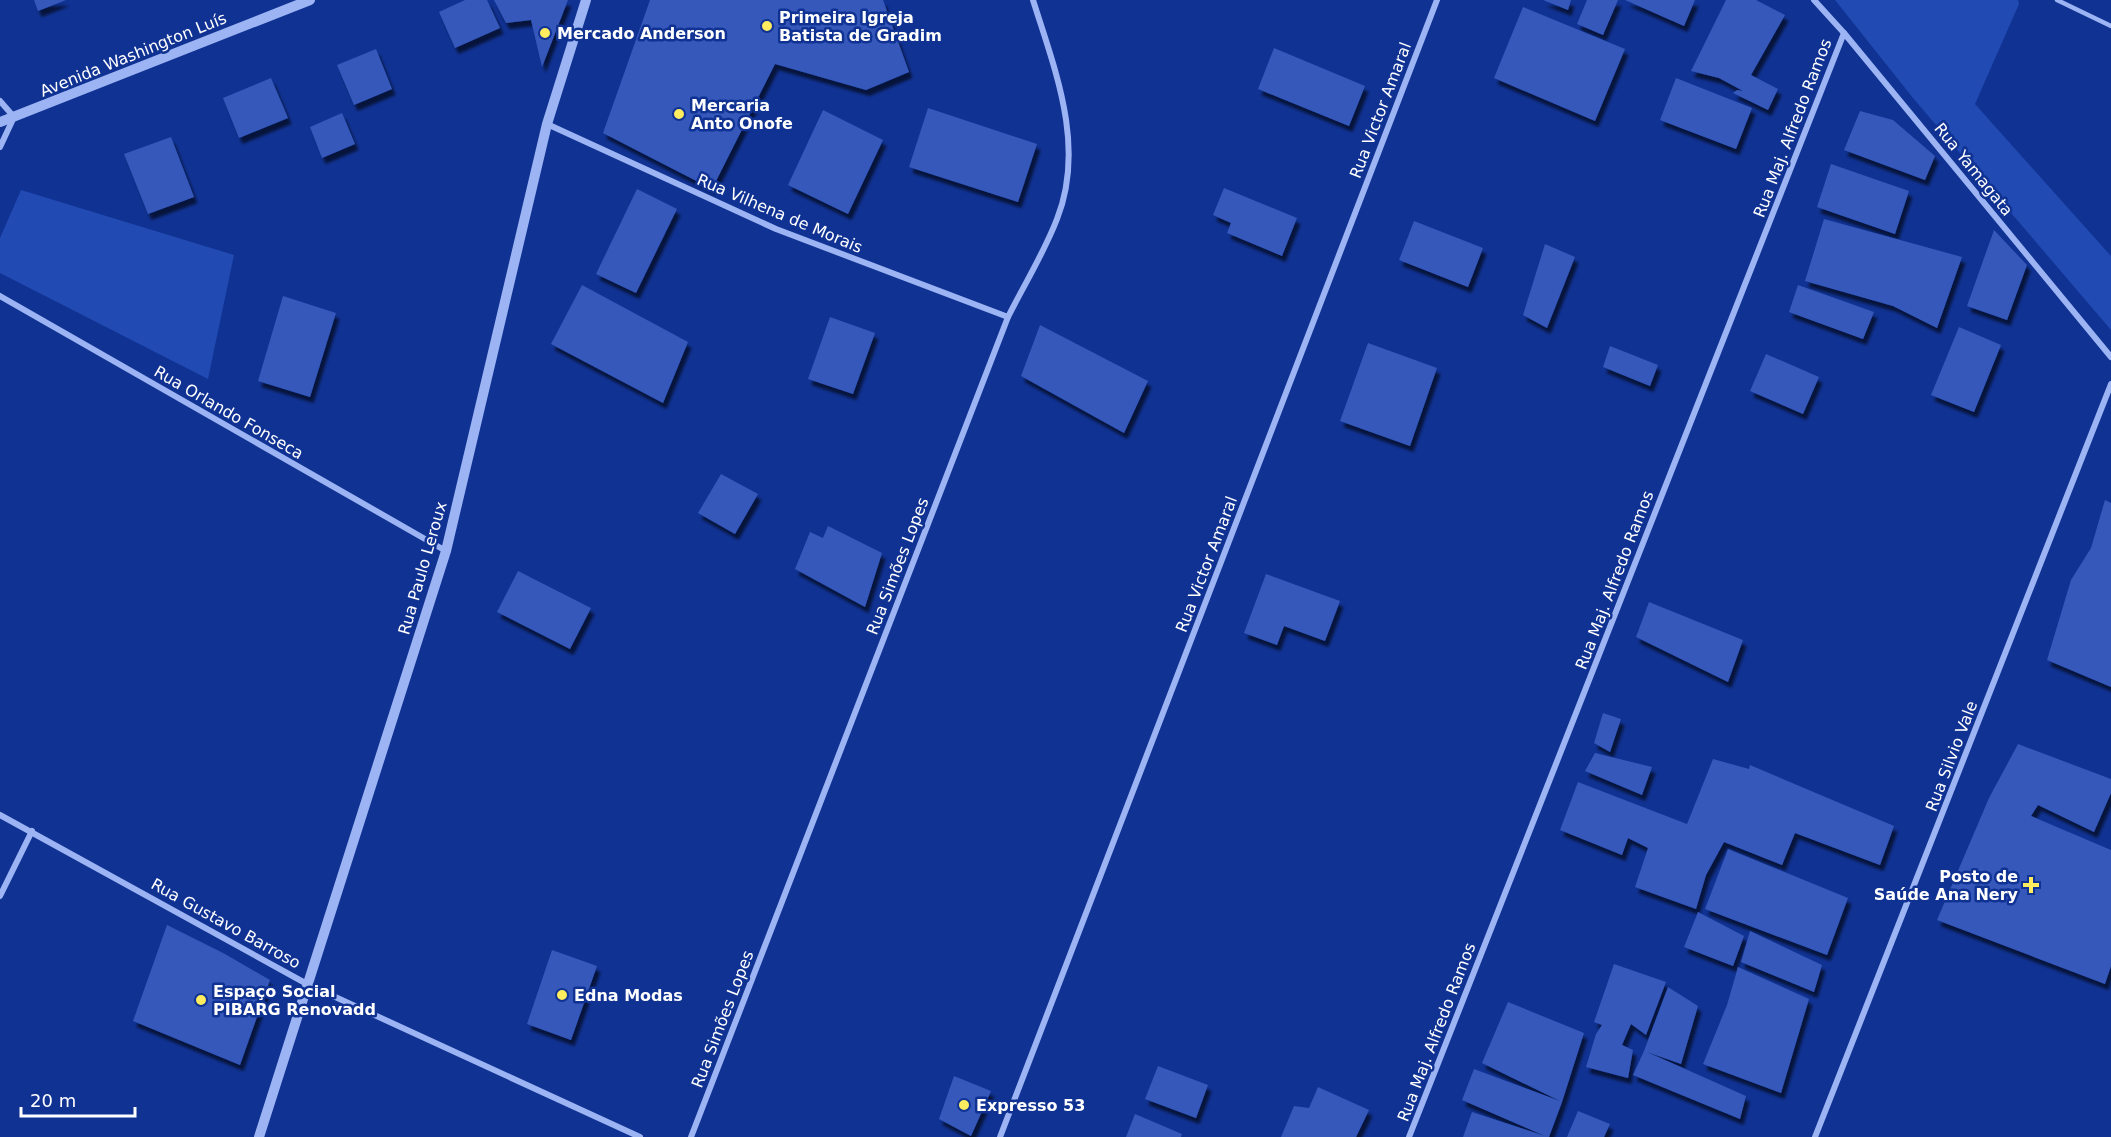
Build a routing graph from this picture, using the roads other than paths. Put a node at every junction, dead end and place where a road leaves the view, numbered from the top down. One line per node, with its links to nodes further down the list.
1 (310, 0): 10 (street, Avenida Washington Luís)
2 (586, 0): 12 (street, Rua Paulo Leroux)
3 (1033, 0): 15 (street, Rua Simões Lopes)
4 (1437, 0): 26 (street, Rua Victor Amaral)
5 (1814, 0): 8 (street, Rua Yamagata)
6 (2057, 0): 7 (lane)
7 (2111, 26)
8 (1844, 33): 16 (street, Rua Yamagata); 27 (street, Rua Maj. Alfredo Ramos)
9 (0, 101): 10 (street)
10 (14, 117): 11 (street, Avenida Washington Luís); 13 (street)
11 (0, 122)
12 (547, 124): 15 (street, Rua Vilhena de Morais); 18 (street, Rua Paulo Leroux)
13 (0, 147)
14 (0, 296): 18 (street, Rua Orlando Fonseca)
15 (1008, 317): 25 (street, Rua Simões Lopes)
16 (2111, 357)
17 (2111, 384): 28 (street, Rua Silvio Vale)
18 (446, 551): 22 (street, Rua Paulo Leroux)
19 (0, 814): 20 (street, Rua Gustavo Barroso)
20 (32, 831): 21 (street); 22 (street, Rua Gustavo Barroso)
21 (0, 896)
22 (307, 984): 23 (street, Rua Paulo Leroux); 24 (street, Rua Gustavo Barroso)
23 (259, 1137)
24 (640, 1137)
25 (691, 1137)
26 (1000, 1137)
27 (1409, 1137)
28 (1815, 1137)

